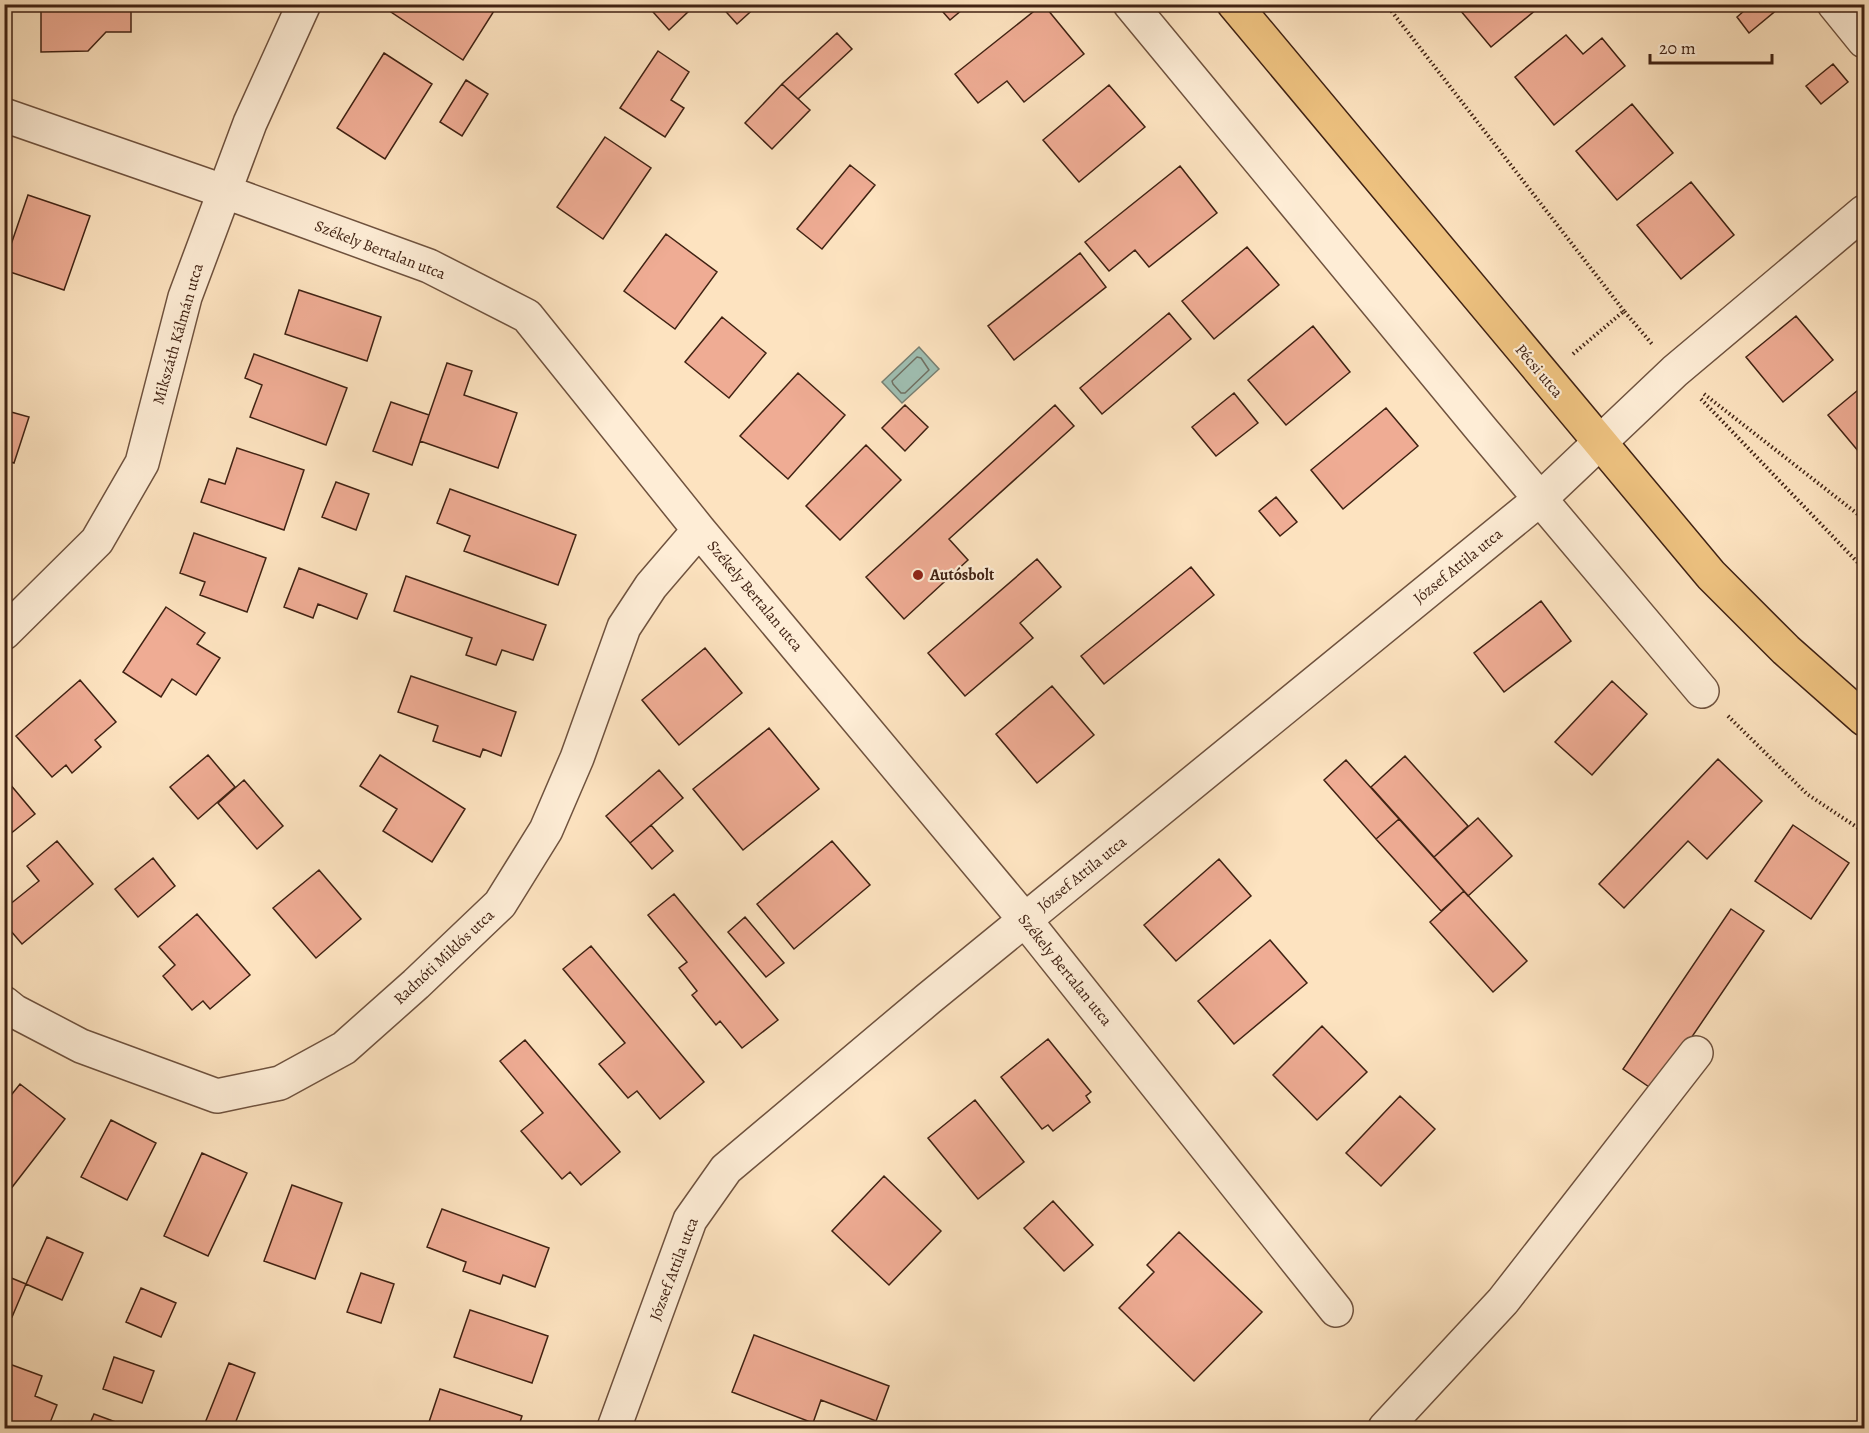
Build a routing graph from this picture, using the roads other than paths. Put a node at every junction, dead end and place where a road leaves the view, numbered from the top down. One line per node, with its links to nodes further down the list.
1 (304, 4): 7 (street, Mikszáth Kálmán utca)
2 (1130, 4): 10 (street)
3 (1234, 4): 9 (main road, Pécsi utca)
4 (1834, 4): 5 (street)
5 (1864, 41)
6 (4, 115): 7 (street, Székely Bertalan utca)
7 (223, 191): 11 (street, Székely Bertalan utca); 12 (street, Mikszáth Kálmán utca)
8 (1864, 212): 9 (street, József Attila utca)
9 (1600, 442): 10 (street, József Attila utca); 14 (main road, Pécsi utca)
10 (1540, 499): 13 (street); 15 (street, József Attila utca)
11 (699, 530): 15 (street, Székely Bertalan utca); 16 (street, Radnóti Miklós utca)
12 (4, 633)
13 (1702, 691)
14 (1864, 719)
15 (1025, 920): 18 (street, Székely Bertalan utca); 19 (street, József Attila utca)
16 (4, 1004)
17 (1696, 1053): 20 (street)
18 (1336, 1310)
19 (614, 1428)
20 (1385, 1428)

